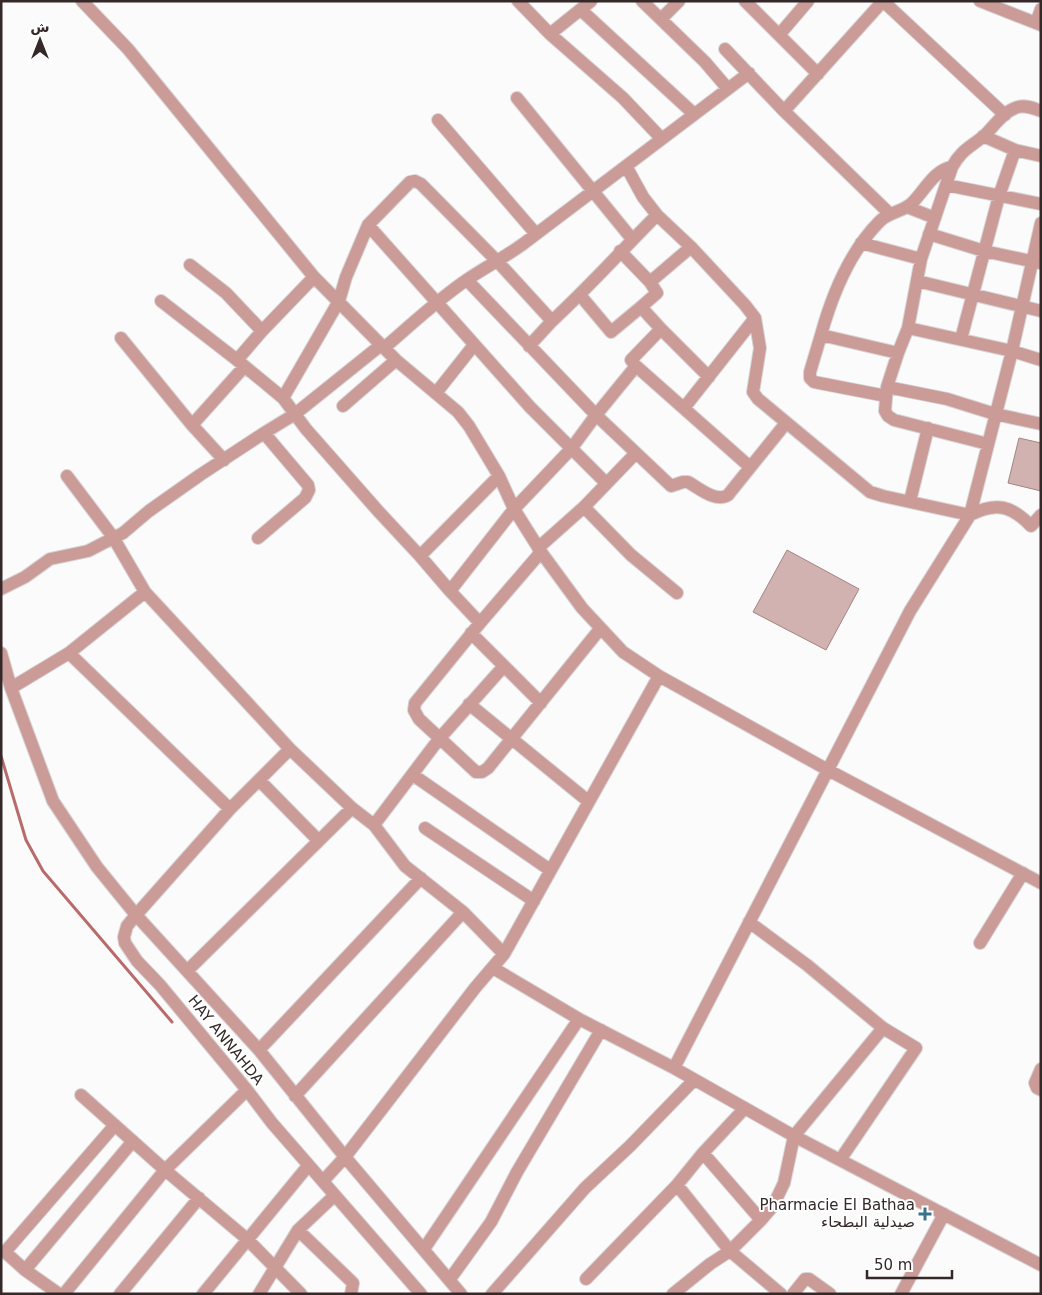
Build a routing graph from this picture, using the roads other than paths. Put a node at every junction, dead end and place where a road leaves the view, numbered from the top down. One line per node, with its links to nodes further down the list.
1 (82, 1): 52 (street)
2 (518, 1): 13 (street)
3 (642, 1): 11 (street)
4 (679, 1): 11 (street)
5 (808, 1): 14 (street)
6 (980, 1): 8 (street)
7 (749, 3): 14 (street)
8 (996, 4): 12 (street)
9 (586, 6): 13 (street); 22 (street)
10 (1041, 9): 12 (street)
11 (662, 20): 18 (street)
12 (1039, 24)
13 (550, 34): 26 (street)
14 (779, 34): 17 (street)
15 (725, 49): 16 (street)
16 (748, 74): 18 (street); 20 (street)
17 (818, 74): 20 (street); 23 (street)
18 (728, 88): 22 (street)
19 (517, 98): 32 (street)
20 (784, 111): 36 (street)
21 (1041, 111): 23 (street)
22 (694, 114): 26 (street)
23 (1005, 115): 25 (street)
24 (438, 120): 41 (street)
25 (983, 136): 27 (street); 30 (street)
26 (661, 138): 29 (street)
27 (1015, 150): 28 (street); 33 (street)
28 (1041, 156)
29 (626, 166): 32 (street); 37 (street)
30 (952, 167): 31 (street); 35 (street)
31 (946, 185): 33 (street); 38 (street)
32 (593, 192): 41 (street); 43 (street)
33 (999, 196): 34 (street); 47 (street)
34 (1041, 204)
35 (907, 207): 36 (street); 38 (street)
36 (889, 213): 44 (street)
37 (657, 215): 43 (street); 45 (street)
38 (935, 218): 42 (street)
39 (1041, 223): 50 (street)
40 (368, 225): 49 (street); 59 (street); 60 (street)
41 (536, 234): 49 (street)
42 (929, 234): 47 (street); 48 (street)
43 (632, 239): 46 (street)
44 (861, 244): 48 (street); 69 (street)
45 (691, 247): 55 (street); 64 (street)
46 (620, 251): 55 (street); 57 (street)
47 (984, 251): 50 (street); 56 (street)
48 (921, 260): 54 (street)
49 (498, 262): 53 (street); 65 (street)
50 (1037, 262): 61 (street)
51 (190, 266): 68 (street)
52 (314, 277): 59 (street); 68 (street)
53 (467, 280): 60 (street); 74 (street)
54 (917, 281): 56 (street); 66 (street)
55 (650, 282): 62 (street)
56 (974, 294): 61 (street); 71 (street)
57 (580, 295): 62 (street); 65 (street)
58 (162, 301): 79 (street)
59 (339, 301): 73 (street); 84 (street)
60 (437, 303): 72 (street); 73 (street)
61 (1021, 306): 63 (street); 75 (street)
62 (641, 307): 67 (street)
63 (1041, 311)
64 (755, 318): 81 (street); 90 (street)
65 (552, 321): 74 (street)
66 (908, 328): 71 (street); 76 (street)
67 (661, 329): 80 (street); 81 (street)
68 (262, 331): 79 (street)
69 (821, 335): 76 (street); 82 (street)
70 (122, 338): 92 (street)
71 (961, 339): 75 (street)
72 (474, 345): 83 (street); 96 (street)
73 (382, 346): 77 (street); 87 (street)
74 (529, 346): 89 (street)
75 (1012, 351): 78 (street); 88 (street)
76 (898, 353): 82 (street)
77 (396, 360): 83 (street); 85 (street)
78 (1041, 360)
79 (241, 364): 84 (street); 92 (street)
80 (636, 366): 86 (street); 89 (street)
81 (709, 377): 86 (street)
82 (886, 391): 88 (street); 93 (street)
83 (436, 393): 101 (street)
84 (282, 398): 87 (street)
85 (343, 406)
86 (684, 408): 99 (street)
87 (295, 414): 94 (street); 111 (street)
88 (995, 414): 91 (street); 95 (street)
89 (596, 415): 96 (street); 97 (street)
90 (786, 423): 99 (street); 103 (street)
91 (1041, 424)
92 (192, 425): 98 (street)
93 (928, 428): 95 (street); 103 (street)
94 (264, 433): 98 (street); 109 (street)
95 (988, 444): 106 (street)
96 (571, 449): 102 (street); 105 (street)
97 (636, 453): 99 (street); 102 (street)
98 (224, 460): 108 (street)
99 (750, 467)
100 (67, 476): 108 (street)
101 (499, 476): 105 (street); 111 (street)
102 (606, 483): 104 (street)
103 (910, 501): 106 (street)
104 (584, 507): 110 (street); 115 (street)
105 (514, 509): 110 (street); 113 (street)
106 (970, 515): 107 (street); 128 (street)
107 (1041, 515)
108 (113, 537): 112 (street); 114 (street)
109 (258, 538)
110 (540, 550): 116 (street); 117 (street)
111 (420, 556): 113 (street)
112 (1, 589)
113 (450, 591): 116 (street)
114 (145, 592): 119 (street); 127 (street)
115 (677, 594)
116 (476, 628): 120 (street); 126 (street)
117 (600, 629): 121 (street); 123 (street)
118 (1, 653): 122 (street, HAY ANNAHDA)
119 (69, 653): 122 (street); 133 (street)
120 (504, 666): 123 (street); 124 (street)
121 (659, 676): 128 (street); 131 (street)
122 (10, 688): 143 (street, HAY ANNAHDA)
123 (542, 703): 125 (street)
124 (469, 704): 125 (street); 126 (street)
125 (511, 738): 126 (street); 131 (street)
126 (439, 739): 129 (street)
127 (290, 749): 130 (street); 132 (street)
128 (828, 770): 138 (street); 144 (street)
129 (413, 775): 134 (street); 137 (street)
130 (259, 780): 133 (street); 136 (street)
131 (588, 801): 137 (street)
132 (352, 808): 134 (street); 136 (street)
133 (230, 809): 143 (street)
134 (374, 825): 139 (street)
135 (425, 828): 141 (street)
136 (318, 840): 148 (street)
137 (550, 870): 141 (street)
138 (1024, 874): 140 (street); 145 (street)
139 (420, 878): 142 (street); 152 (street)
140 (1040, 882)
141 (534, 900): 146 (street)
142 (463, 912): 146 (street); 159 (street)
143 (136, 915): 148 (street, HAY ANNAHDA); 156 (street, HAY ANNAHDA)
144 (749, 922): 150 (street); 153 (street)
145 (980, 943)
146 (504, 954): 147 (street)
147 (493, 968): 149 (street); 165 (street)
148 (187, 971): 152 (street, HAY ANNAHDA)
149 (579, 1019): 151 (street); 177 (street)
150 (882, 1028): 162 (street); 166 (street)
151 (600, 1030): 153 (street); 183 (street)
152 (259, 1050): 159 (street, HAY ANNAHDA)
153 (674, 1068): 155 (street)
154 (1041, 1069): 157 (street)
155 (694, 1080): 160 (street); 194 (street)
156 (247, 1090): 167 (street, HAY ANNAHDA); 168 (street)
157 (1041, 1090)
158 (82, 1095): 161 (street)
159 (295, 1096): 165 (street, HAY ANNAHDA)
160 (745, 1108): 162 (street); 164 (street)
161 (115, 1125): 163 (street); 179 (street)
162 (794, 1136): 166 (street); 174 (street)
163 (133, 1140): 168 (street); 182 (street)
164 (703, 1153): 170 (street); 174 (street)
165 (345, 1157): 169 (street); 177 (street, HAY ANNAHDA)
166 (840, 1160): 173 (street)
167 (308, 1166): 169 (street, HAY ANNAHDA); 176 (street)
168 (165, 1170): 172 (street); 187 (street)
169 (323, 1181): 171 (street, HAY ANNAHDA)
170 (677, 1185): 178 (street); 184 (street)
171 (334, 1196): 175 (street); 192 (street, HAY ANNAHDA)
172 (199, 1198): 176 (street); 185 (street)
173 (944, 1214): 180 (street); 199 (street)
174 (761, 1220): 178 (street)
175 (298, 1230): 181 (street); 191 (street)
176 (247, 1239): 181 (street); 188 (street)
177 (424, 1249): 183 (street, HAY ANNAHDA)
178 (730, 1251): 195 (street); 196 (street)
179 (3, 1255): 182 (street)
180 (1041, 1265)
181 (275, 1267): 189 (street); 190 (street)
182 (24, 1270): 186 (street)
183 (450, 1279): 193 (street, HAY ANNAHDA)
184 (586, 1279)
185 (123, 1293)
186 (58, 1294)
187 (64, 1294)
188 (203, 1294)
189 (259, 1294)
190 (301, 1294)
191 (351, 1294)
192 (421, 1294)
193 (461, 1294)
194 (492, 1294)
195 (673, 1294)
196 (780, 1294)
197 (793, 1294): 198 (street)
198 (830, 1294)
199 (901, 1294)

